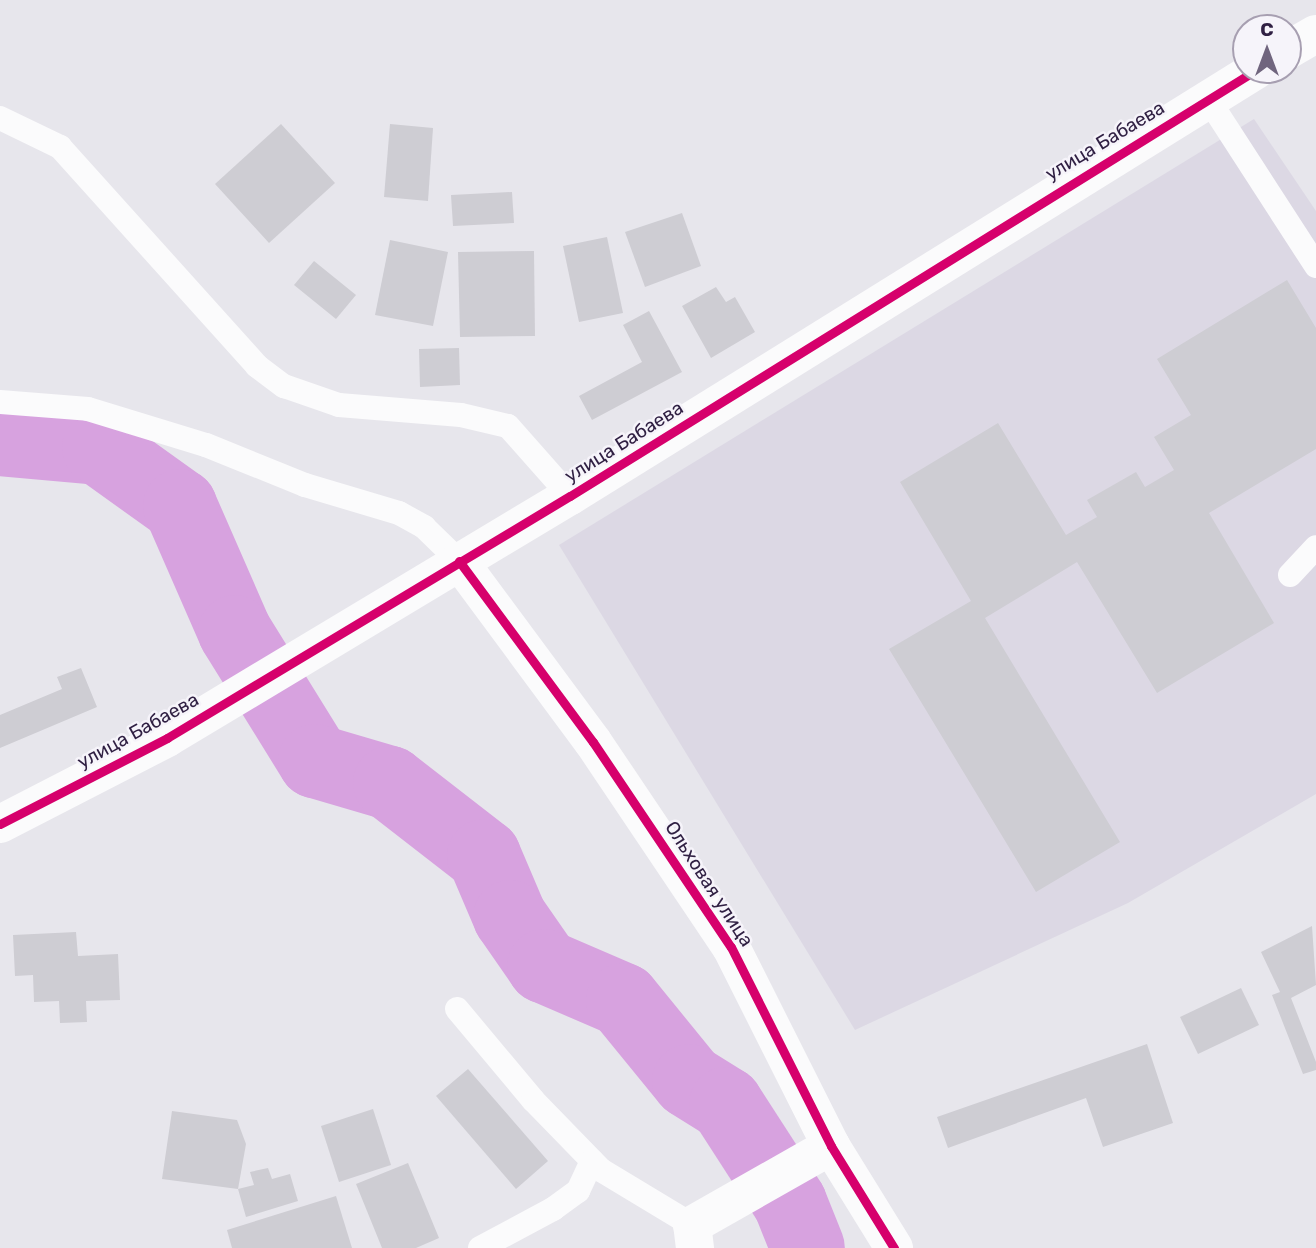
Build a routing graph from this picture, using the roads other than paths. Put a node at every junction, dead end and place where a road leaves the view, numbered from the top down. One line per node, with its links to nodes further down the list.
1 (1233, 84): 2 (street, улица Бабаева)
2 (1208, 99): 4 (lane); 6 (street, улица Бабаева)
3 (0, 118): 6 (lane)
4 (1316, 266)
5 (0, 402): 8 (lane)
6 (570, 496): 8 (street, улица Бабаева)
7 (1316, 547): 9 (lane)
8 (459, 561): 10 (street, улица Бабаева); 12 (street, Ольховая улица)
9 (1290, 575)
10 (0, 824)
11 (457, 1009): 13 (lane)
12 (818, 1152): 14 (street); 16 (street, Ольховая улица)
13 (592, 1161): 14 (lane); 15 (lane)
14 (701, 1229)
15 (480, 1248)
16 (894, 1248)

